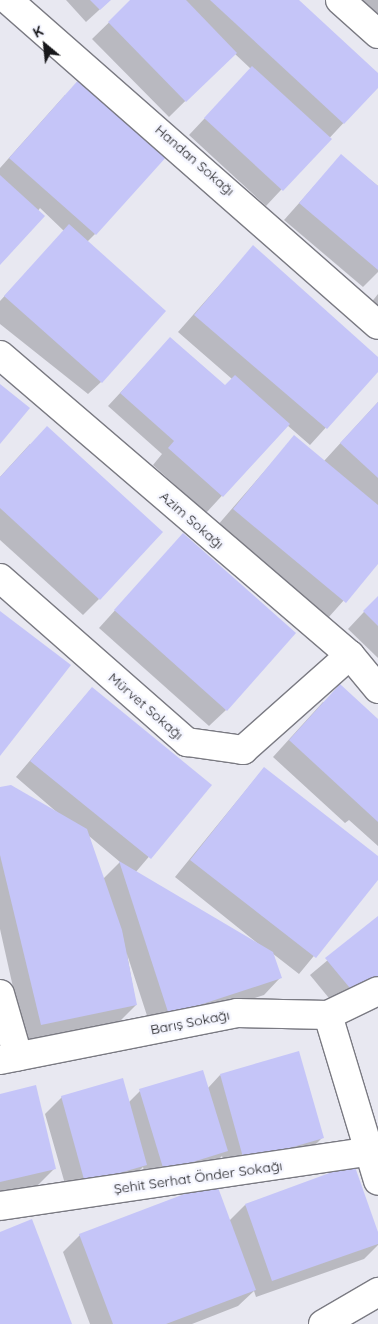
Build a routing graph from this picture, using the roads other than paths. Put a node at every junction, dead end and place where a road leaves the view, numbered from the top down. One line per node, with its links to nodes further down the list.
1 (8, 0): 4 (street, Handan Sokağı)
2 (340, 0): 3 (street)
3 (378, 34)
4 (378, 325)
5 (0, 356): 7 (street, Azim Sokağı)
6 (0, 578): 7 (street, Mürvet Sokağı)
7 (350, 655): 8 (street, Azim Sokağı)
8 (378, 689)
9 (378, 991): 11 (street, Barış Sokağı)
10 (0, 994): 12 (street)
11 (328, 1015): 12 (street, Barış Sokağı); 13 (street)
12 (9, 1058)
13 (366, 1152): 14 (street); 15 (street, Şehit Serhat Önder Sokağı)
14 (378, 1181)
15 (0, 1206)
16 (378, 1292): 17 (street)
17 (323, 1324)

